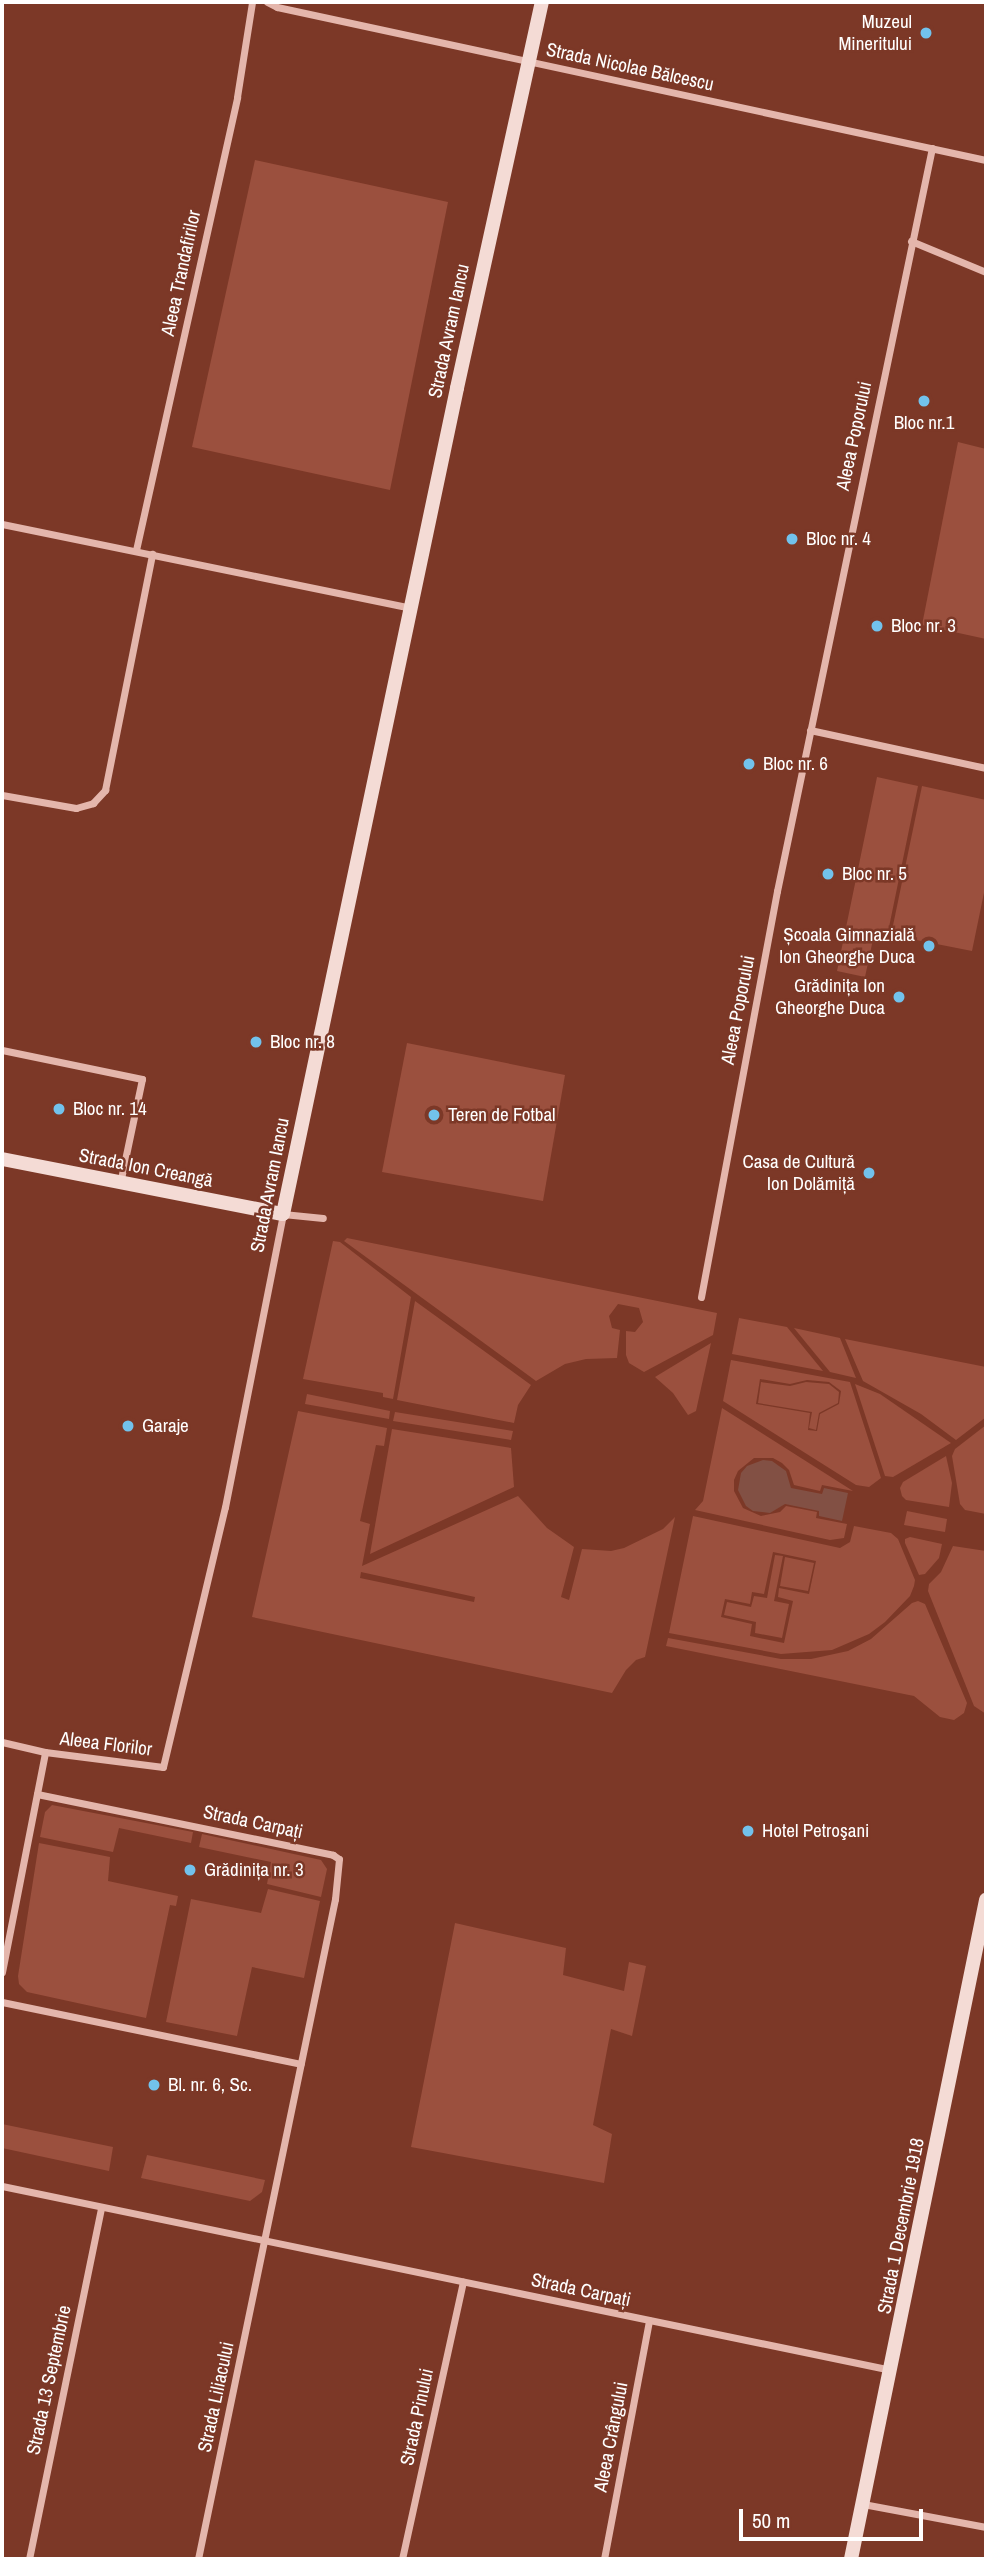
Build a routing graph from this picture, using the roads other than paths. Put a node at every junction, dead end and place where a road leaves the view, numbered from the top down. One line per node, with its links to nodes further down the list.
1 (252, 2): 10 (street, Aleea Trandafirilor)
2 (267, 2): 4 (street, Strada Nicolae Bălcescu)
3 (542, 2): 4 (street, Strada Avram Iancu)
4 (529, 62): 5 (street, Strada Nicolae Bălcescu); 12 (street, Strada Avram Iancu)
5 (932, 148): 6 (street, Strada Nicolae Bălcescu); 7 (street, Aleea Poporului)
6 (986, 160)
7 (911, 241): 8 (street); 13 (street, Aleea Poporului)
8 (986, 272)
9 (2, 524): 10 (street)
10 (136, 550): 11 (street)
11 (152, 554): 12 (street); 15 (street)
12 (411, 608): 19 (street, Strada Avram Iancu)
13 (810, 730): 14 (street); 21 (street, Aleea Poporului)
14 (986, 768)
15 (2, 795)
16 (2, 1050): 18 (street)
17 (2, 1159): 18 (street, Strada Ion Creangă)
18 (120, 1183): 19 (street, Strada Ion Creangă)
19 (283, 1213): 20 (street); 24 (street, Strada Avram Iancu)
20 (323, 1218)
21 (701, 1297)
22 (2, 1742): 23 (street, Aleea Florilor)
23 (45, 1752): 24 (street, Aleea Florilor); 25 (street, Aleea Florilor)
24 (163, 1767)
25 (37, 1794): 28 (street, Aleea Florilor); 30 (street, Strada Carpați)
26 (986, 1900): 27 (street, Strada 1 Decembrie 1918)
27 (980, 1966): 36 (street, Strada 1 Decembrie 1918)
28 (2, 1972)
29 (2, 2002): 30 (street)
30 (301, 2064): 33 (street, Strada Carpați)
31 (2, 2186): 32 (street, Strada Carpați)
32 (101, 2207): 33 (street, Strada Carpați); 39 (street, Strada 13 Septembrie)
33 (265, 2241): 34 (street, Strada Carpați); 40 (street, Strada Liliacului)
34 (463, 2282): 35 (street, Strada Carpați); 41 (street, Strada Pinului)
35 (649, 2320): 36 (street, Strada Carpați); 42 (street, Aleea Crângului)
36 (891, 2370): 37 (street, Strada 1 Decembrie 1918)
37 (863, 2504): 38 (street); 43 (street, Strada 1 Decembrie 1918)
38 (986, 2527)
39 (29, 2559)
40 (198, 2559)
41 (402, 2559)
42 (604, 2559)
43 (851, 2559)

